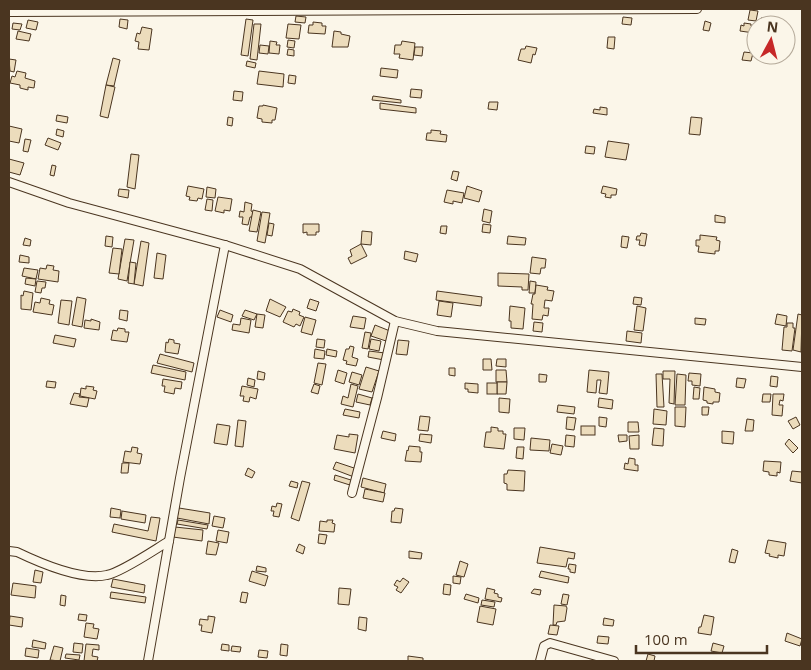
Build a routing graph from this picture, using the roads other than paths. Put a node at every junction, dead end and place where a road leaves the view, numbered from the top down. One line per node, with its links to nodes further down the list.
1 (697, 9): 2 (street)
2 (9, 12)
3 (9, 182): 4 (street)
4 (225, 245): 5 (street); 8 (street)
5 (395, 321): 6 (street); 7 (street)
6 (802, 367)
7 (352, 493)
8 (169, 541): 9 (street); 10 (street)
9 (9, 551)
10 (148, 661)
11 (540, 661): 12 (street)
12 (614, 661)

